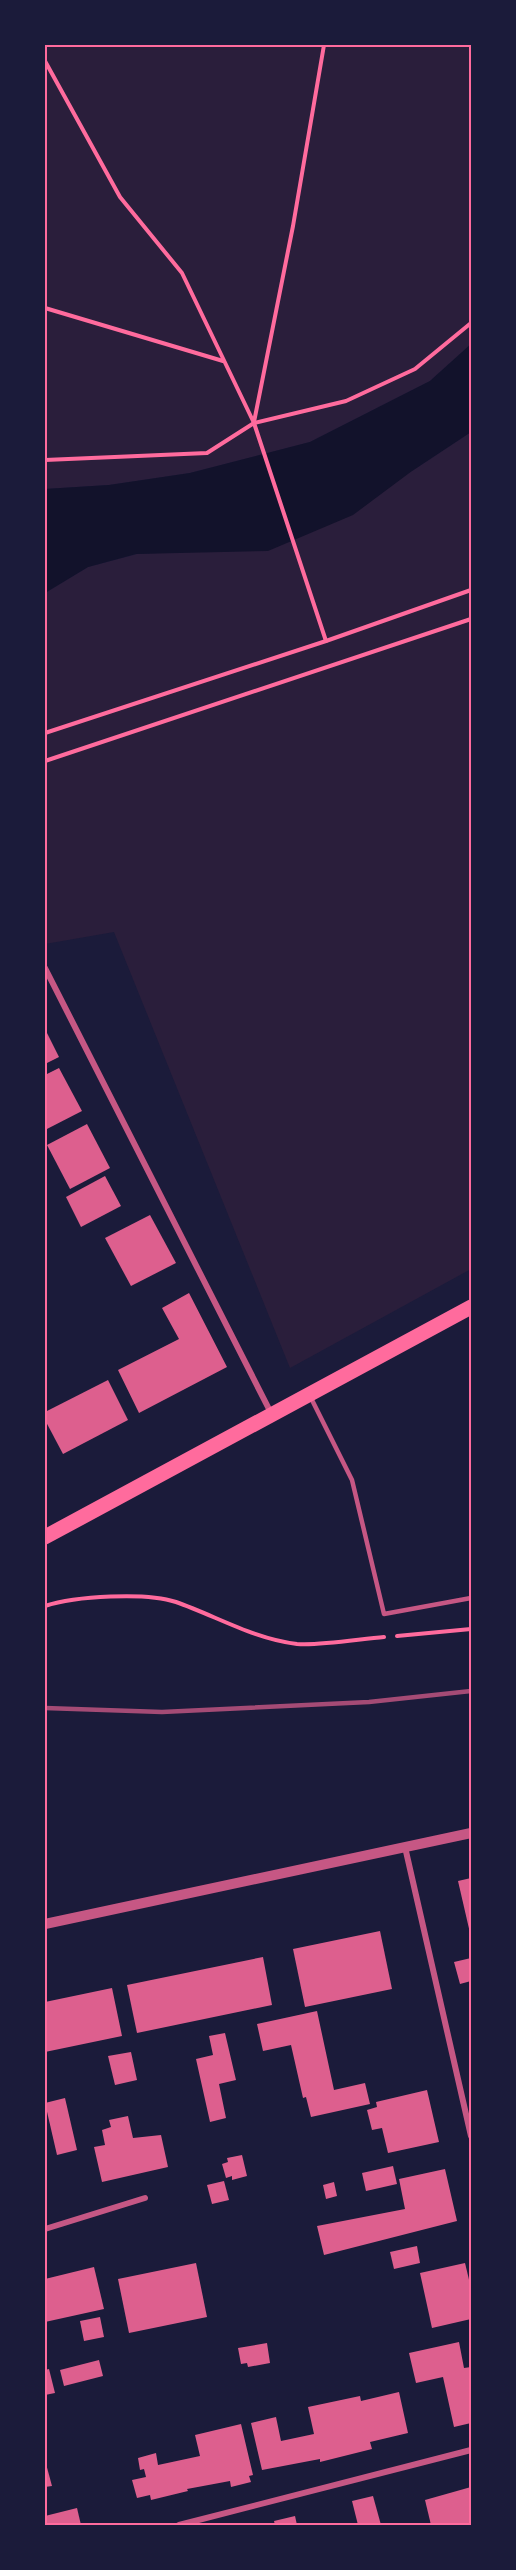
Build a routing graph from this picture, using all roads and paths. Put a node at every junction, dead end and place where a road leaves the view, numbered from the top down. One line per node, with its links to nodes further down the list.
1 (324, 45): 6 (path)
2 (45, 61): 5 (path)
3 (45, 308): 5 (path)
4 (471, 323): 6 (path)
5 (224, 362): 6 (path)
6 (254, 423): 7 (path); 10 (path)
7 (45, 460)
8 (471, 590): 10 (path)
9 (471, 619): 12 (path)
10 (326, 641): 11 (path)
11 (45, 733)
12 (45, 761)
13 (45, 968): 16 (street)
14 (471, 1307): 15 (main road)
15 (309, 1393): 16 (main road); 18 (lane)
16 (271, 1413): 17 (main road)
17 (45, 1537)
18 (471, 1598)
19 (45, 1606): 20 (path)
20 (471, 1629)
21 (471, 1833): 22 (street)
22 (405, 1847): 23 (street); 24 (street)
23 (45, 1924)
24 (471, 2136)
25 (145, 2198): 26 (street)
26 (45, 2229)
27 (471, 2450): 28 (street)
28 (178, 2525)

